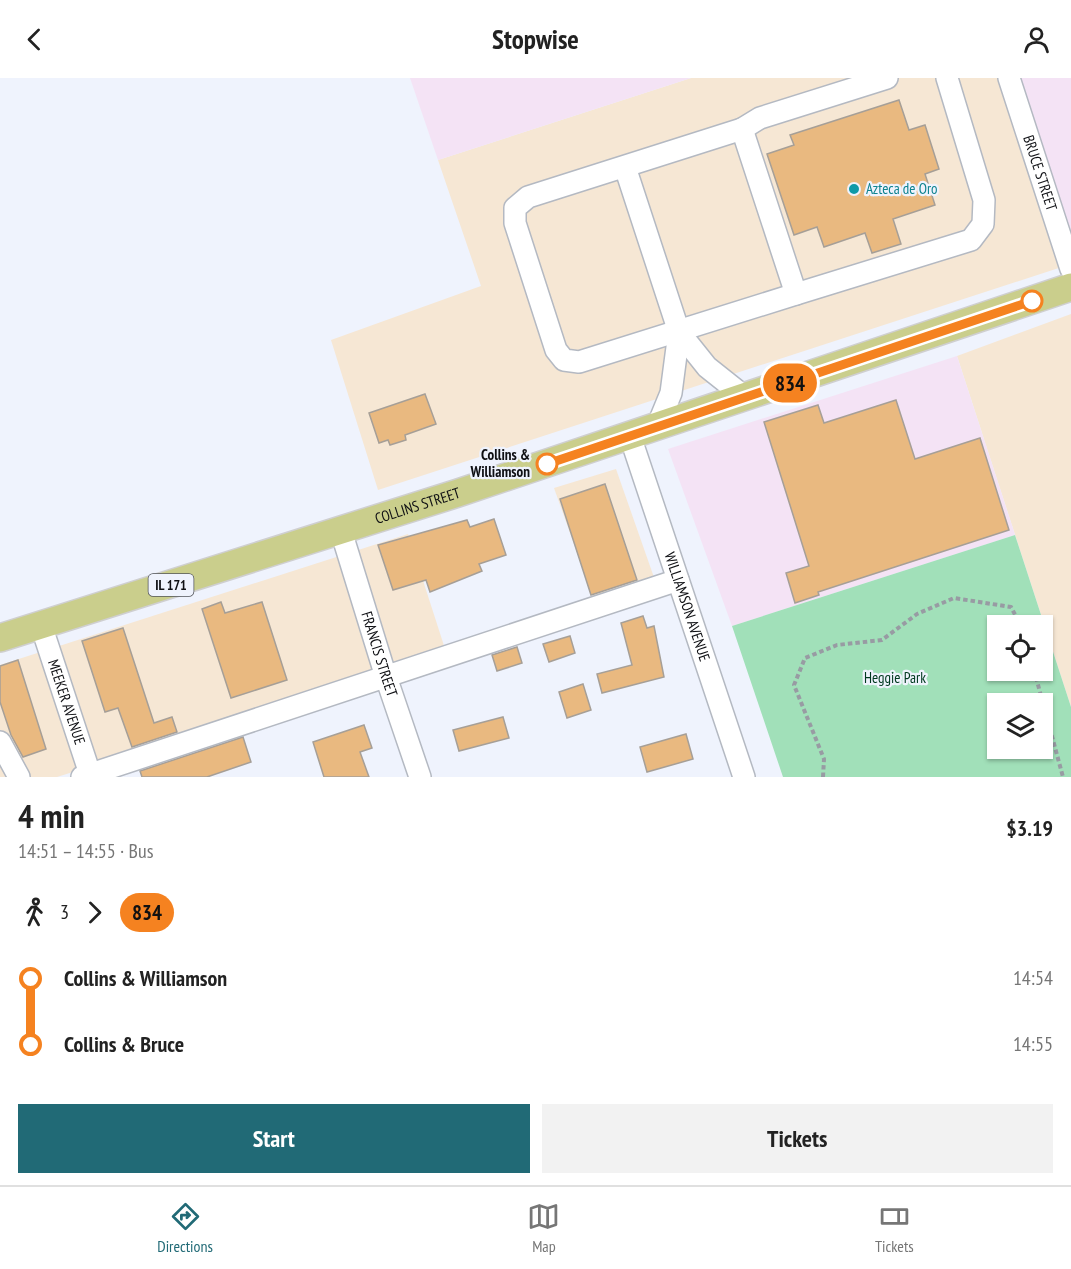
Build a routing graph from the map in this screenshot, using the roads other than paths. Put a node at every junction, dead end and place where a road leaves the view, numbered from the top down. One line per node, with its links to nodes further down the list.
1 (887, 78): 4 (street)
2 (947, 78): 8 (street)
3 (1009, 78): 6 (street, BRUCE STREET)
4 (742, 129): 5 (street); 8 (street)
5 (625, 167): 9 (street); 9 (street)
6 (1071, 269)
7 (1071, 288): 10 (main road, COLLINS STREET / IL 171)
8 (796, 294): 9 (street)
9 (680, 332): 10 (street); 11 (street)
10 (746, 398): 11 (main road, COLLINS STREET / IL 171)
11 (657, 428): 12 (main road, COLLINS STREET / IL 171)
12 (630, 436): 13 (main road, COLLINS STREET / IL 171); 14 (street, WILLIAMSON AVENUE)
13 (341, 531): 15 (main road, COLLINS STREET / IL 171); 17 (street, FRANCIS STREET)
14 (678, 580): 17 (street); 22 (street, WILLIAMSON AVENUE)
15 (41, 626): 16 (main road, COLLINS STREET / IL 171); 19 (street, MEEKER AVENUE)
16 (0, 638)
17 (386, 677): 19 (street); 21 (street, FRANCIS STREET)
18 (0, 742): 20 (street)
19 (88, 776)
20 (19, 777)
21 (420, 777)
22 (744, 777)

